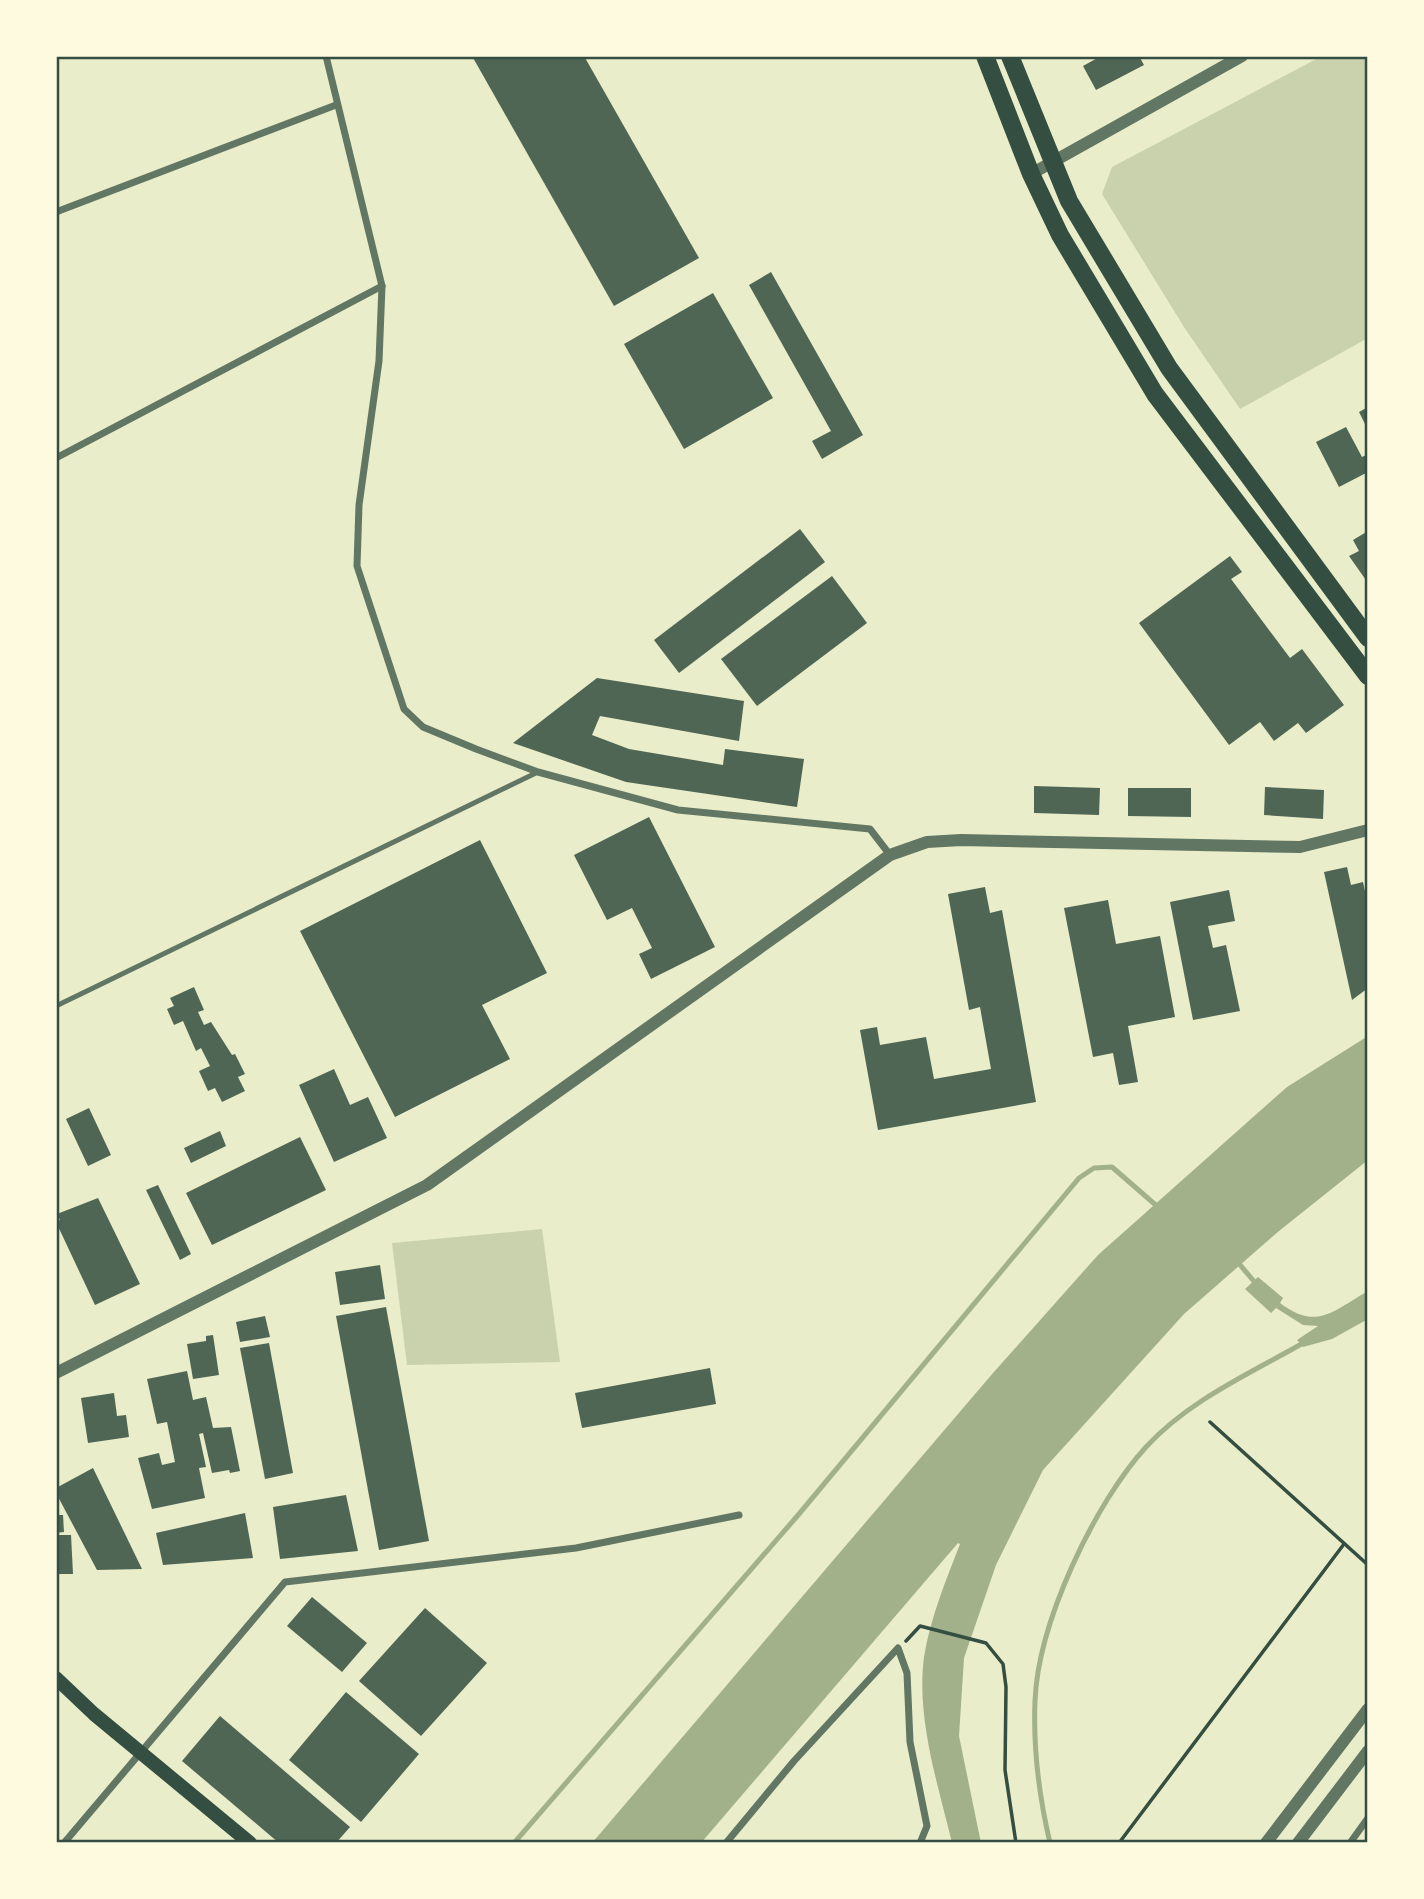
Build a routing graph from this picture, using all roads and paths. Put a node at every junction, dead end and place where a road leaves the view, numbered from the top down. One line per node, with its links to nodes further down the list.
1 (326, 56): 5 (street)
2 (985, 56): 7 (highway)
3 (1010, 56): 6 (highway)
4 (1242, 56): 6 (street)
5 (336, 105): 8 (street); 9 (street)
6 (1053, 162): 7 (street); 11 (highway)
7 (1031, 174): 12 (highway)
8 (56, 212)
9 (382, 286): 10 (street); 13 (street)
10 (56, 458)
11 (1368, 638)
12 (1368, 676)
13 (538, 772): 15 (street); 16 (lane)
14 (1368, 830): 15 (street)
15 (890, 855): 17 (street)
16 (56, 1006)
17 (56, 1373)
18 (1210, 1422): 20 (path)
19 (739, 1515): 25 (street)
20 (1344, 1544): 21 (path); 33 (path)
21 (1368, 1565)
22 (898, 1648): 30 (street); 31 (street); 32 (path)
23 (56, 1678): 25 (main road)
24 (1368, 1709): 34 (street)
25 (142, 1751): 28 (street); 29 (main road)
26 (1368, 1751): 35 (street)
27 (1368, 1818): 36 (street)
28 (64, 1843)
29 (250, 1843)
30 (726, 1843)
31 (920, 1843)
32 (1016, 1843)
33 (1119, 1843)
34 (1266, 1843)
35 (1298, 1843)
36 (1350, 1843)

